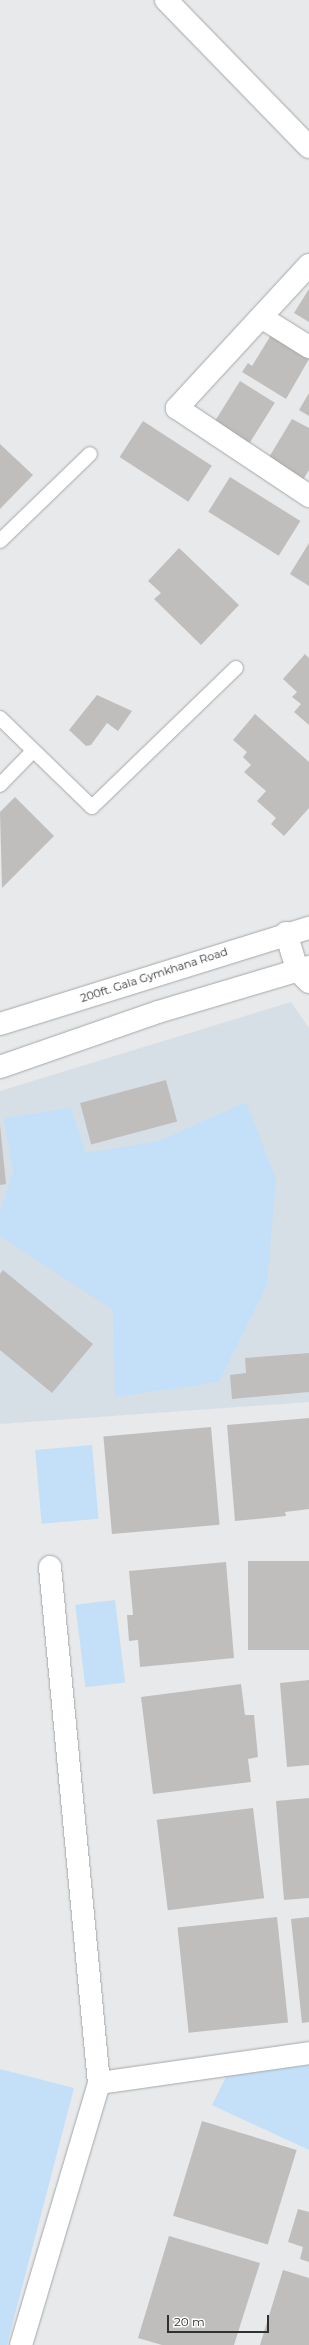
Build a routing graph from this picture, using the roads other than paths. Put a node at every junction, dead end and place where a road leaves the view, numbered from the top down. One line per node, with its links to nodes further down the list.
1 (166, 0): 2 (street)
2 (309, 147)
3 (309, 265): 4 (street)
4 (261, 317): 5 (street); 7 (street)
5 (309, 347)
6 (90, 454): 8 (lane)
7 (309, 496)
8 (0, 541)
9 (236, 668): 11 (lane)
10 (0, 718): 11 (lane)
11 (33, 751): 12 (lane)
12 (0, 785)
13 (309, 928): 14 (street, 200ft. Gala Gymkhana Road)
14 (286, 934): 15 (street); 16 (street, 200ft. Gala Gymkhana Road)
15 (305, 973): 17 (street)
16 (0, 1024)
17 (0, 1067)
18 (50, 1567): 20 (street)
19 (309, 2053): 20 (street)
20 (99, 2083): 21 (street)
21 (21, 2345)

